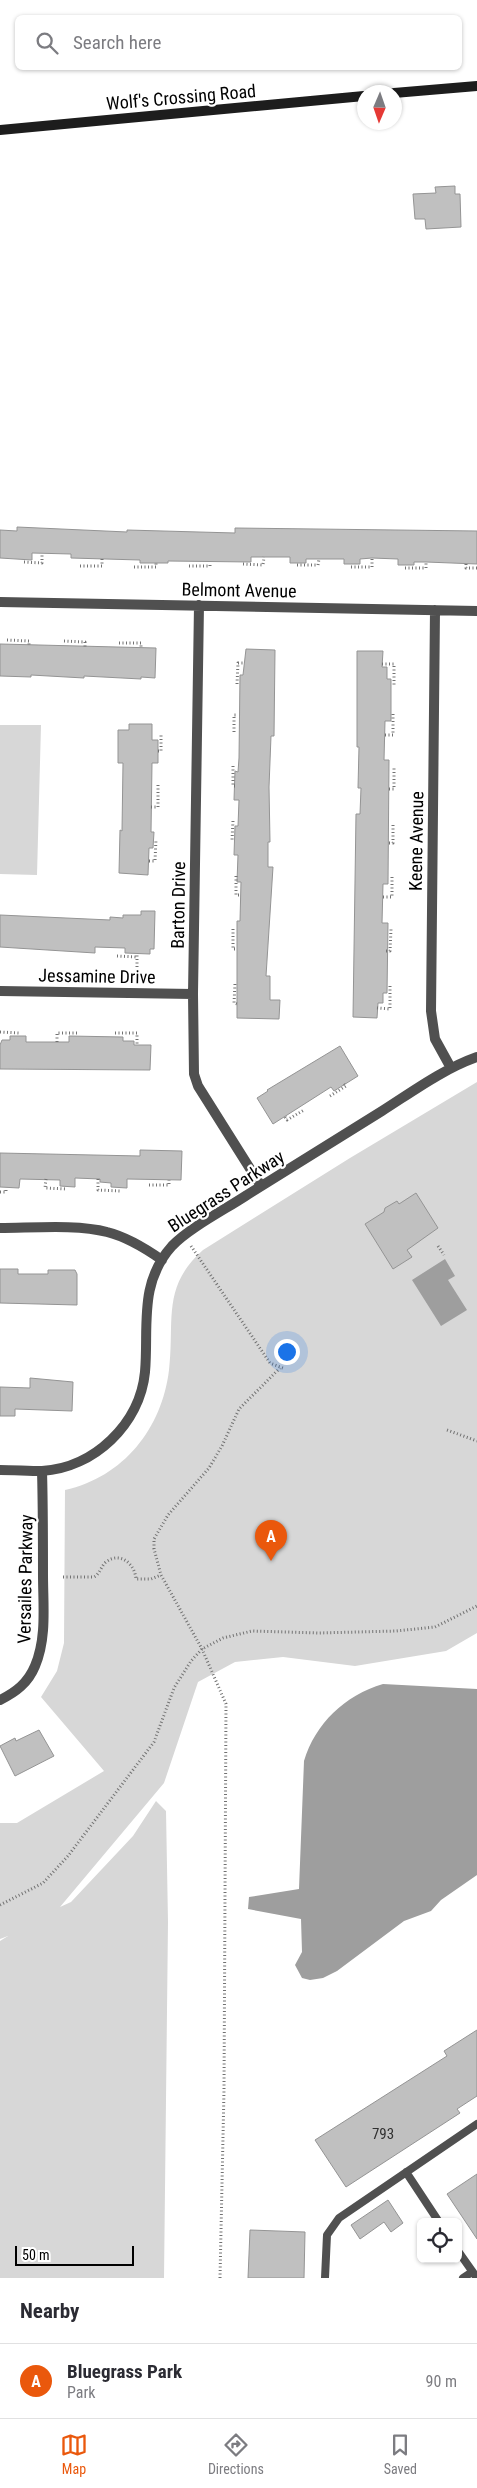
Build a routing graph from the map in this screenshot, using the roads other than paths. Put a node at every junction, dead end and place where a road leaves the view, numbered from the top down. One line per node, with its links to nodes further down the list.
1 (477, 86): 2 (main road)
2 (402, 92)
3 (357, 97): 4 (main road, Wolf's Crossing Road)
4 (0, 130)
5 (0, 602): 6 (street, Belmont Avenue)
6 (199, 605): 7 (street, Belmont Avenue); 10 (street, Barton Drive)
7 (435, 610): 8 (street, Belmont Avenue); 12 (street, Keene Avenue)
8 (477, 611)
9 (0, 991): 10 (street, Jessamine Drive)
10 (193, 994): 13 (street, Barton Drive)
11 (477, 1057): 12 (street, Bluegrass Parkway)
12 (451, 1068): 13 (street, Bluegrass Parkway)
13 (261, 1186): 15 (street, Bluegrass Parkway)
14 (0, 1228): 15 (street)
15 (162, 1260): 17 (street, Bluegrass Parkway)
16 (0, 1470): 17 (street, Bluegrass Parkway)
17 (42, 1471): 18 (street, Versailes Parkway)
18 (0, 1700)
19 (477, 2124): 20 (lane)
20 (406, 2172): 21 (lane); 24 (lane)
21 (436, 2218)
22 (462, 2257): 23 (lane)
23 (474, 2275): 25 (lane)
24 (325, 2278)
25 (463, 2278)

